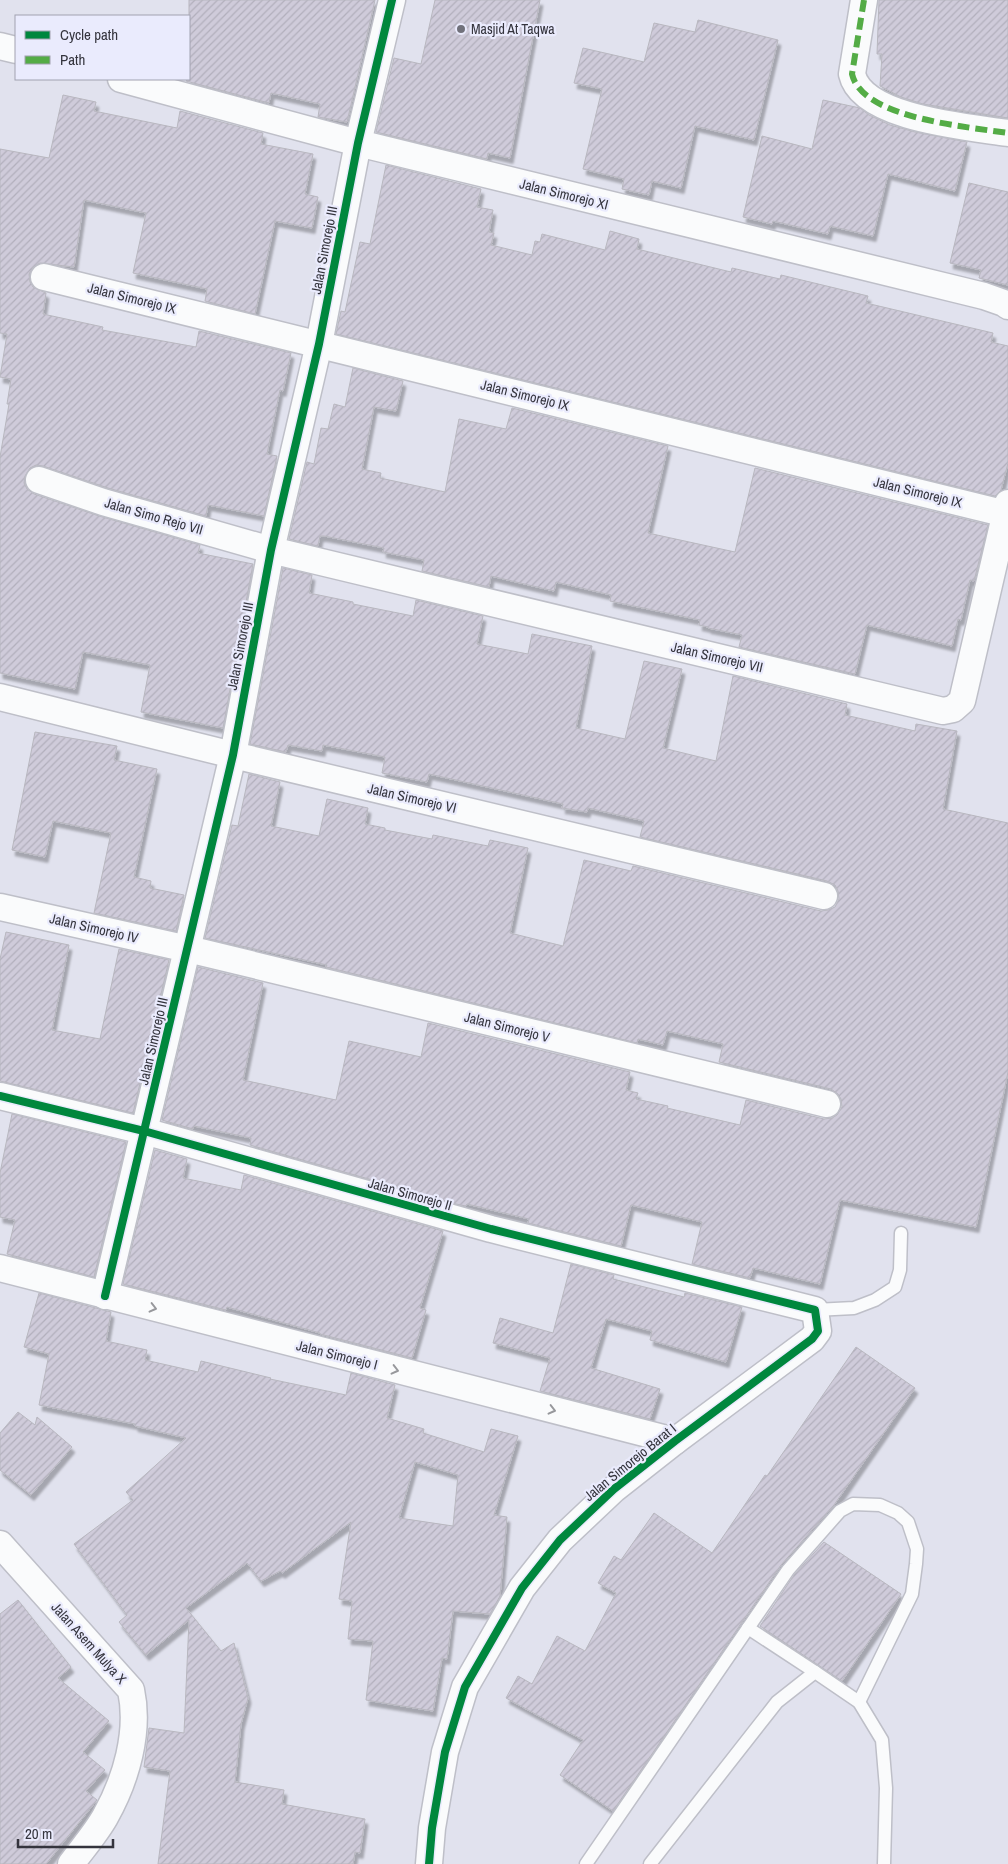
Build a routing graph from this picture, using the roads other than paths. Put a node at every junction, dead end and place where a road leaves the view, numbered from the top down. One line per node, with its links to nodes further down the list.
1 (392, 0): 7 (street, Jalan Simorejo III)
2 (864, 0): 6 (street)
3 (0, 46): 4 (street)
4 (15, 50)
5 (125, 80): 7 (street, Jalan Simorejo XI)
6 (1008, 133)
7 (358, 143): 9 (street, Jalan Simorejo XI); 10 (street, Jalan Simorejo III)
8 (44, 277): 10 (street, Jalan Simorejo IX)
9 (1008, 306)
10 (319, 344): 12 (street, Jalan Simorejo IX); 13 (street, Jalan Simorejo III)
11 (39, 480): 13 (street, Jalan Simo Rejo VII)
12 (1007, 509): 13 (street, Jalan Simorejo VII)
13 (271, 550): 15 (street, Jalan Simorejo III)
14 (0, 697): 15 (street, Jalan Simorejo VI)
15 (233, 755): 16 (street, Jalan Simorejo VI); 18 (street, Jalan Simorejo III)
16 (824, 896)
17 (0, 907): 18 (street, Jalan Simorejo IV)
18 (188, 949): 20 (street, Jalan Simorejo V); 21 (street, Jalan Simorejo III)
19 (0, 1096): 21 (street, Jalan Simorejo II)
20 (827, 1104)
21 (144, 1131): 24 (street, Jalan Simorejo III); 25 (street, Jalan Simorejo II)
22 (901, 1233): 25 (lane)
23 (0, 1268): 24 (street, Jalan Simorejo I)
24 (105, 1296): 26 (street, Jalan Simorejo I, one-way to 26)
25 (815, 1310): 26 (street, Jalan Simorejo Barat I)
26 (675, 1441): 32 (street, Jalan Simorejo Barat I)
27 (0, 1544): 31 (street, Jalan Asem Mulya X)
28 (748, 1628): 29 (lane); 30 (lane); 33 (lane)
29 (815, 1672): 30 (lane); 34 (lane)
30 (859, 1702): 35 (lane)
31 (71, 1864)
32 (429, 1864)
33 (586, 1864)
34 (650, 1864)
35 (884, 1864)

